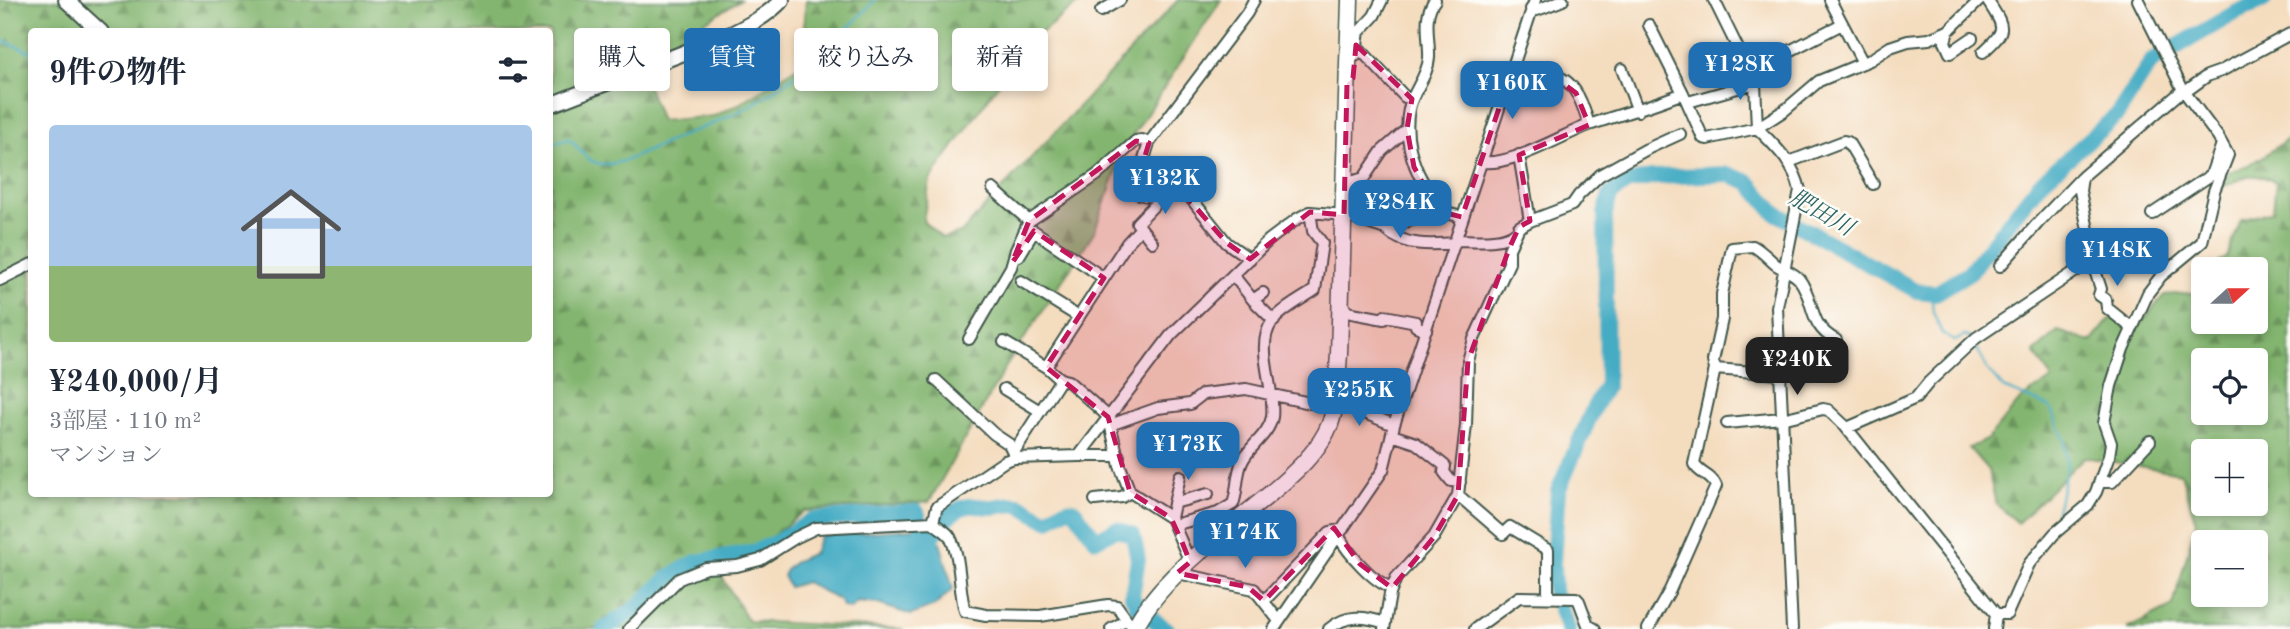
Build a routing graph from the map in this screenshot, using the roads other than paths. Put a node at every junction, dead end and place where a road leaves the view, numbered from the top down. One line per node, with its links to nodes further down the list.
1 (66, 0): 18 (main road)
2 (782, 0): 33 (main road)
3 (1120, 0): 15 (street)
4 (1254, 0): 39 (street)
5 (1350, 0): 28 (main road)
6 (1382, 0): 22 (street)
7 (1435, 0): 32 (street)
8 (1563, 0): 14 (street)
9 (1714, 0): 27 (street)
10 (1830, 0): 16 (street)
11 (1980, 0): 19 (street)
12 (1987, 0): 23 (street)
13 (2138, 0): 30 (street)
14 (1533, 5): 26 (street)
15 (1101, 11)
16 (1842, 24): 24 (street); 27 (street)
17 (1649, 25): 31 (street)
18 (97, 28)
19 (1948, 31): 21 (street); 24 (street)
20 (2290, 34): 30 (street)
21 (1972, 38)
22 (1356, 44): 28 (street); 32 (street)
23 (1983, 52)
24 (1863, 63): 36 (street)
25 (1622, 69): 34 (street)
26 (1512, 70): 35 (street); 42 (street)
27 (1751, 71): 29 (street)
28 (1347, 83): 45 (main road)
29 (1755, 83): 31 (street); 36 (street)
30 (2184, 91): 40 (street); 44 (street)
31 (1685, 97): 34 (street); 36 (street)
32 (1412, 99): 37 (street)
33 (553, 104)
34 (1638, 111): 35 (street)
35 (1590, 125): 41 (street)
36 (1757, 128): 43 (street)
37 (1407, 129): 45 (street); 49 (street)
38 (1680, 134): 55 (street)
39 (1149, 143): 48 (street); 54 (street)
40 (2222, 144): 51 (street); 74 (street)
41 (1519, 155): 42 (street); 55 (street)
42 (1481, 162): 53 (street)
43 (1788, 162): 46 (street); 66 (street)
44 (2082, 177): 62 (street); 65 (street)
45 (1345, 184): 52 (main road)
46 (1873, 184)
47 (993, 190): 54 (street)
48 (1161, 194): 56 (street); 61 (street)
49 (1438, 211): 53 (street); 57 (street)
50 (1310, 212): 52 (street); 61 (street); 73 (street)
51 (2152, 214)
52 (1344, 215): 57 (street); 71 (main road)
53 (1462, 217): 60 (street)
54 (1029, 221): 63 (street)
55 (1530, 221): 58 (street)
56 (1140, 229): 59 (street); 68 (street)
57 (1385, 229): 60 (street)
58 (1517, 232): 60 (street); 99 (street)
59 (1153, 242)
60 (1455, 242): 75 (street)
61 (1250, 259): 67 (street)
62 (2092, 261): 74 (street); 91 (street)
63 (1012, 262): 68 (street); 76 (street)
64 (28, 266): 69 (street)
65 (2000, 266)
66 (1783, 270): 77 (street); 80 (street); 81 (street)
67 (1233, 275): 73 (street); 89 (street)
68 (1104, 278): 72 (street)
69 (0, 280)
70 (1021, 281): 72 (street)
71 (1341, 307): 75 (street); 86 (main road)
72 (1079, 317): 79 (street)
73 (1274, 321): 85 (street)
74 (2132, 328): 98 (street)
75 (1426, 330): 92 (street)
76 (969, 339)
77 (1836, 340)
78 (1004, 342): 79 (street)
79 (1046, 367): 82 (street)
80 (1715, 369): 81 (street); 122 (street)
81 (1780, 374): 88 (street)
82 (1061, 379): 87 (street); 89 (street)
83 (936, 380): 94 (street)
84 (1004, 389): 87 (street)
85 (1270, 394): 86 (street); 89 (street); 105 (street)
86 (1335, 401): 92 (street); 108 (main road)
87 (1040, 411): 94 (street)
88 (1782, 419): 90 (street); 91 (street); 123 (street)
89 (1109, 421): 95 (street); 96 (street)
90 (1727, 423)
91 (1845, 426): 113 (street)
92 (1393, 430): 99 (street); 107 (street)
93 (2147, 439): 98 (street)
94 (1015, 455): 95 (street); 106 (street)
95 (1079, 456): 96 (street)
96 (1119, 456): 100 (street)
97 (1180, 476): 104 (street)
98 (2101, 480): 113 (street)
99 (1460, 482): 102 (street)
100 (1130, 492): 103 (street); 105 (street)
101 (1208, 494): 104 (street)
102 (1458, 495): 110 (street); 111 (street)
103 (1095, 500)
104 (1174, 503): 105 (street)
105 (1172, 521): 108 (street)
106 (933, 522): 114 (street); 118 (street)
107 (1340, 532): 110 (street); 112 (street); 115 (street)
108 (1190, 562): 109 (main road)
109 (1177, 573): 112 (street); 114 (main road)
110 (1392, 588): 116 (street)
111 (1548, 597): 117 (street); 121 (street)
112 (1264, 601): 115 (street)
113 (1996, 614): 124 (street)
114 (1132, 624): 119 (street)
115 (1277, 625)
116 (1384, 626): 120 (street)
117 (1483, 627)
118 (629, 629)
119 (1111, 629)
120 (1329, 629)
121 (1595, 629)
122 (1648, 629)
123 (1792, 629)
124 (1994, 629)

